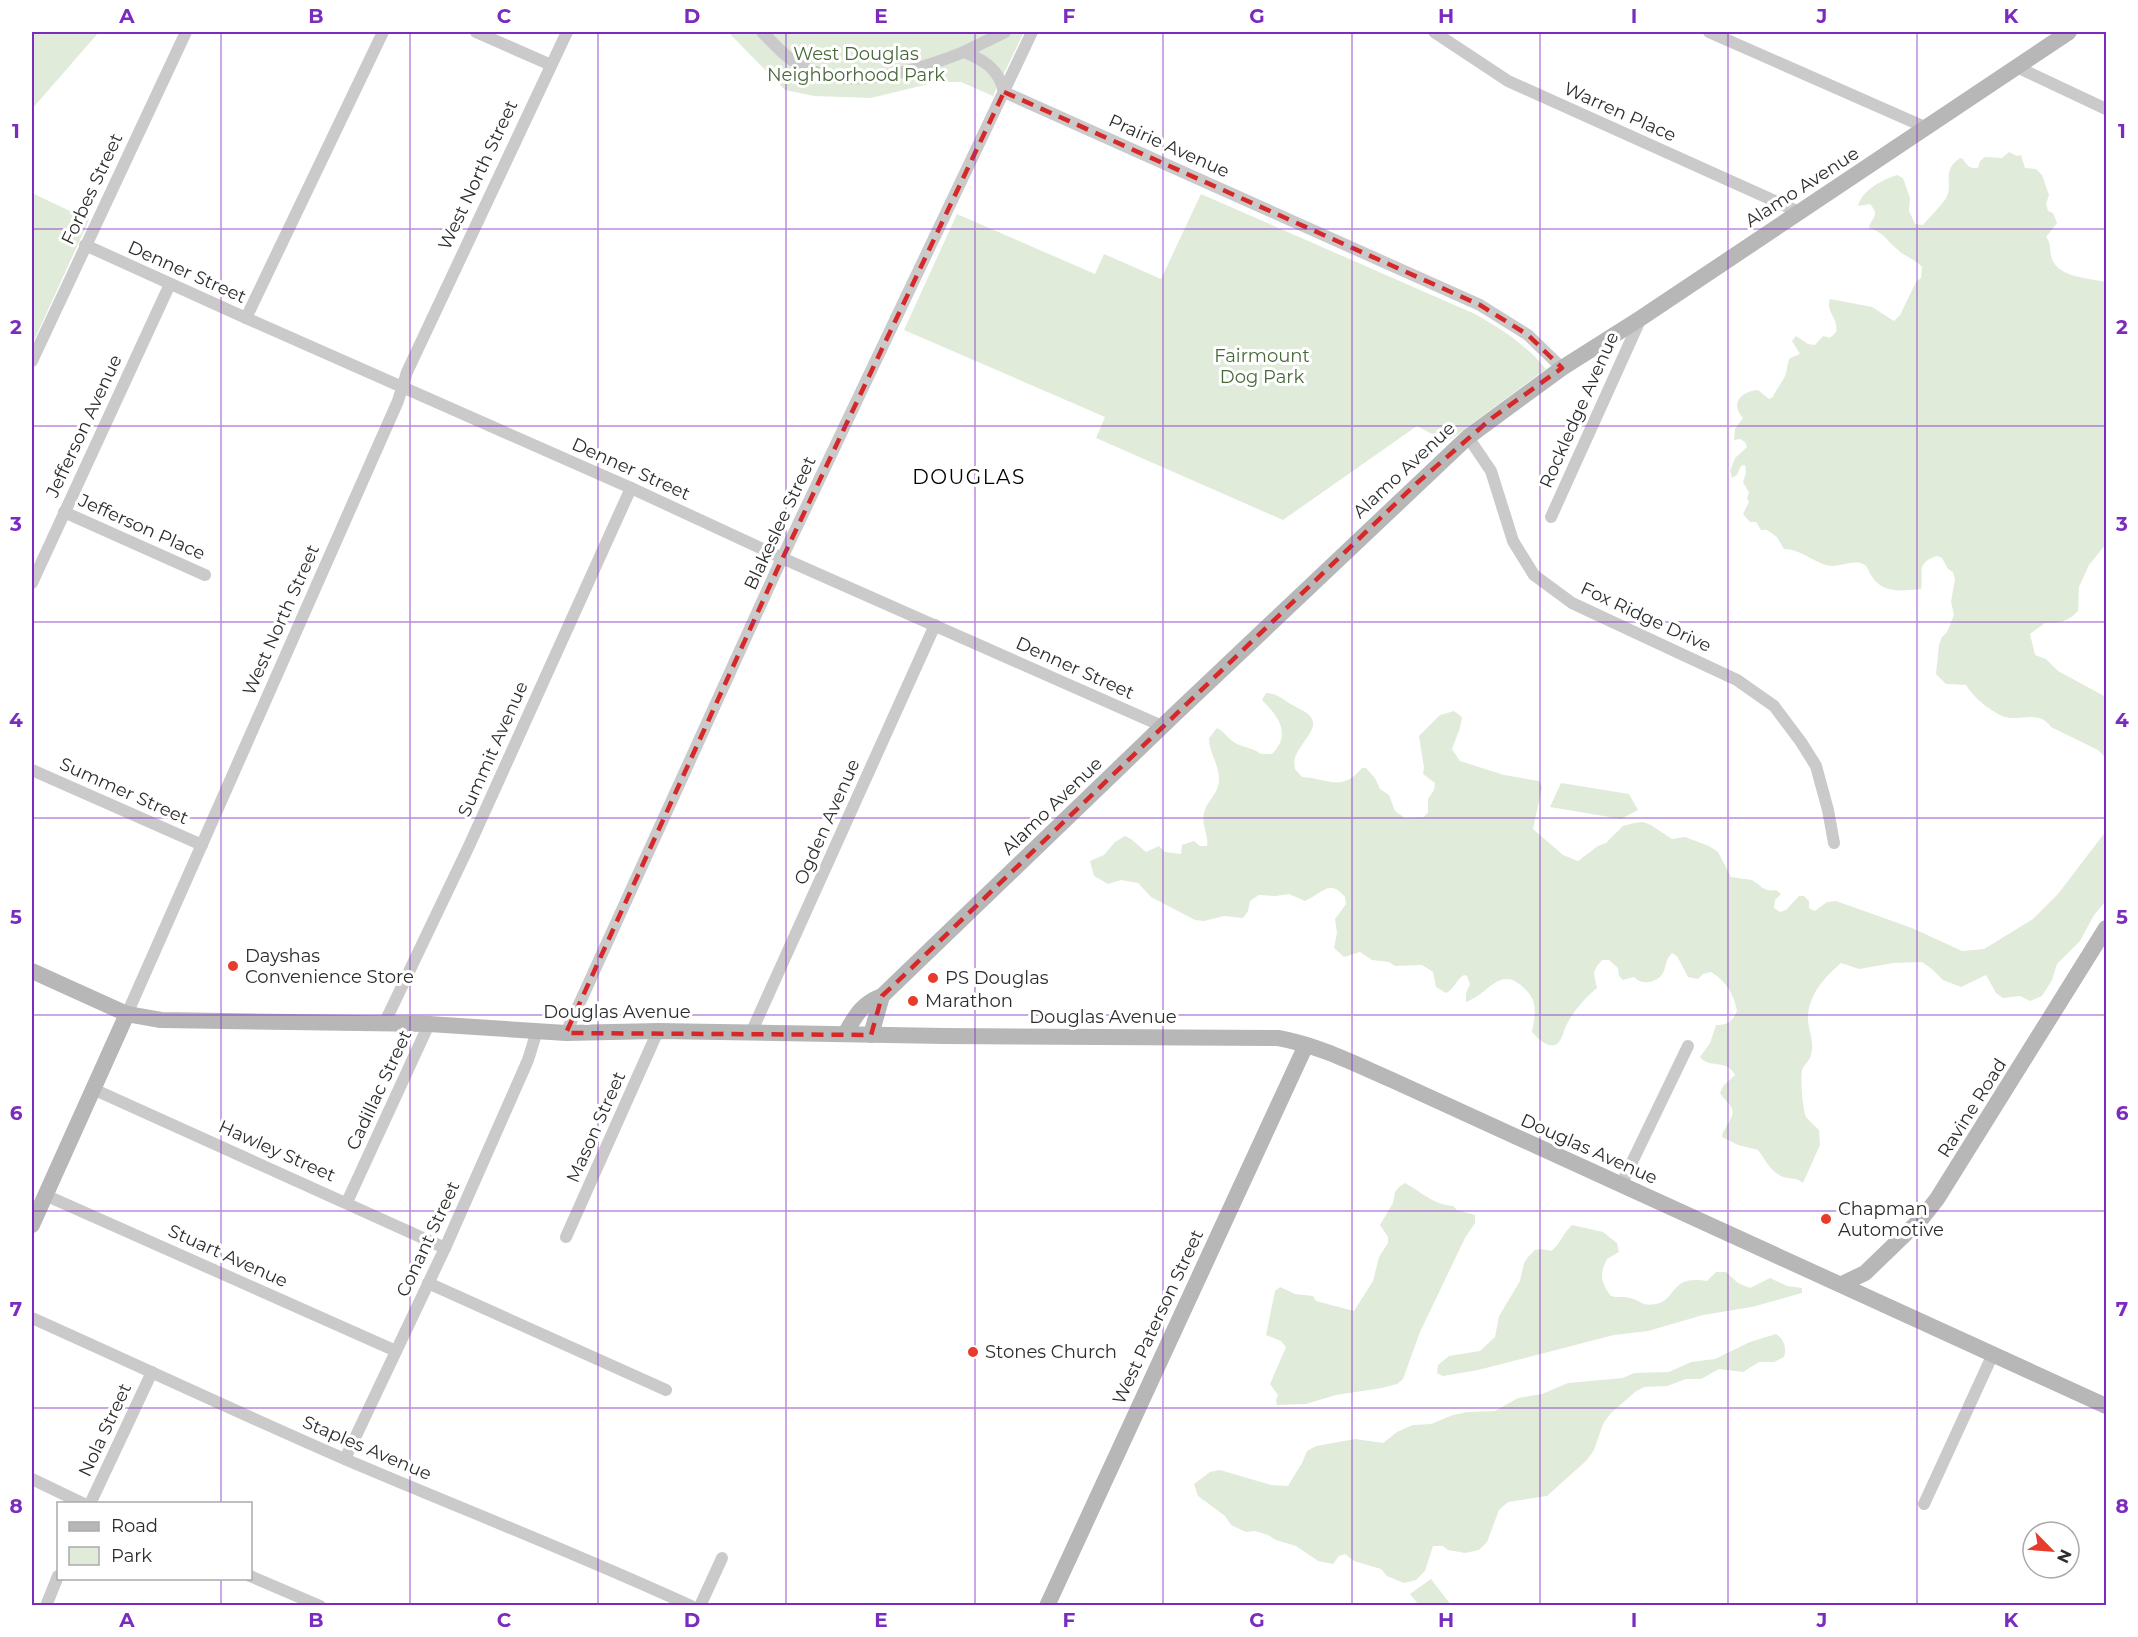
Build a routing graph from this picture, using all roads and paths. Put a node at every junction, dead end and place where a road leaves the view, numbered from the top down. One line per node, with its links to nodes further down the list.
1 (186, 32): 18 (street, Forbes Street)
2 (383, 32): 20 (street)
3 (476, 32): 12 (street)
4 (567, 32): 12 (street, West North Street)
5 (762, 32): 11 (street)
6 (1005, 32): 11 (street)
7 (1032, 32): 14 (street, Blakeslee Street)
8 (1434, 32): 17 (street, Warren Place)
9 (1709, 32): 16 (street)
10 (2069, 32): 13 (street, Alamo Avenue)
11 (964, 52): 14 (street)
12 (551, 66): 24 (street, West North Street)
13 (2017, 67): 15 (street); 16 (street, Alamo Avenue)
14 (1004, 92): 23 (street, Prairie Avenue); 29 (street, Blakeslee Street)
15 (2106, 109)
16 (1927, 128): 17 (street, Alamo Avenue)
17 (1799, 212): 21 (street, Alamo Avenue)
18 (86, 245): 19 (street, Denner Street); 22 (street, Forbes Street)
19 (170, 284): 20 (street, Denner Street); 27 (street, Jefferson Avenue)
20 (246, 318): 24 (street, Denner Street)
21 (1641, 318): 23 (street, Alamo Avenue); 28 (street, Rockledge Avenue)
22 (32, 362)
23 (1562, 368): 25 (street, Alamo Avenue)
24 (403, 387): 26 (street, Denner Street); 36 (street, West North Street)
25 (1468, 437): 33 (street, Alamo Avenue); 35 (street, Fox Ridge Drive)
26 (631, 488): 29 (street, Denner Street); 41 (street, Summit Avenue)
27 (64, 512): 30 (street, Jefferson Place); 31 (street, Jefferson Avenue)
28 (1551, 517)
29 (782, 558): 32 (street, Denner Street); 45 (street, Blakeslee Street)
30 (206, 575)
31 (32, 583)
32 (935, 625): 33 (street, Denner Street); 46 (street, Ogden Avenue)
33 (1162, 726): 39 (street, Alamo Avenue)
34 (32, 770): 36 (street, Summer Street)
35 (1834, 843)
36 (202, 845): 40 (street, West North Street)
37 (2106, 928): 59 (street, Ravine Road)
38 (32, 971): 40 (street, Douglas Avenue)
39 (882, 996): 47 (street, Alamo Avenue); 48 (street)
40 (127, 1014): 41 (street, Douglas Avenue); 51 (street, West North Street)
41 (384, 1024): 42 (street, Douglas Avenue)
42 (429, 1024): 43 (street, Douglas Avenue); 54 (street, Cadillac Street)
43 (537, 1031): 45 (street, Douglas Avenue); 57 (street, Conant Street)
44 (658, 1031): 45 (street, Douglas Avenue); 46 (street, Douglas Avenue); 56 (street, Mason Street)
45 (566, 1033)
46 (751, 1033): 47 (street, Douglas Avenue)
47 (845, 1034): 48 (street, Douglas Avenue)
48 (872, 1035): 49 (street, Douglas Avenue)
49 (1306, 1045): 52 (street, Douglas Avenue); 78 (street, West Paterson Street)
50 (1688, 1046): 52 (street)
51 (93, 1089): 53 (street, West North Street); 54 (street, Hawley Street)
52 (1622, 1185): 59 (street, Douglas Avenue)
53 (45, 1195): 55 (street, West North Street); 61 (street, Stuart Avenue)
54 (347, 1202): 57 (street, Hawley Street)
55 (32, 1220)
56 (566, 1237)
57 (445, 1248): 58 (street, Conant Street)
58 (428, 1283): 61 (street, Conant Street); 64 (street)
59 (1842, 1284): 62 (street, Douglas Avenue)
60 (32, 1318): 63 (street, Staples Avenue)
61 (396, 1351): 66 (street, Conant Street)
62 (1993, 1354): 65 (street, Douglas Avenue); 70 (street)
63 (153, 1372): 66 (street, Staples Avenue); 69 (street, Nola Street)
64 (666, 1390)
65 (2106, 1406)
66 (345, 1459): 76 (street, Staples Avenue)
67 (32, 1479): 68 (street)
68 (82, 1502)
69 (90, 1502)
70 (1924, 1504)
71 (722, 1558): 77 (street)
72 (252, 1577): 75 (street)
73 (57, 1578): 74 (street)
74 (46, 1605)
75 (320, 1605)
76 (691, 1605)
77 (700, 1605)
78 (1047, 1605)

